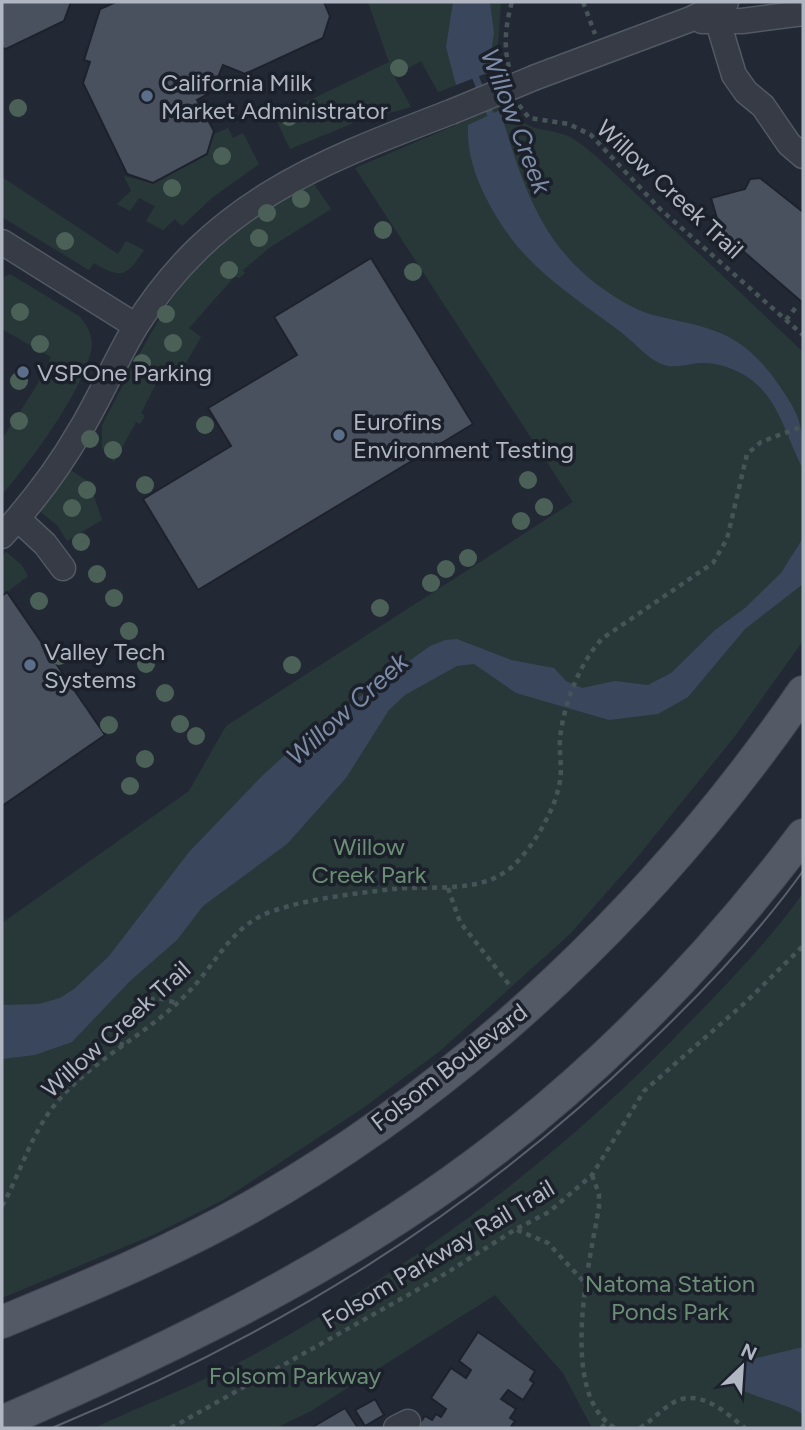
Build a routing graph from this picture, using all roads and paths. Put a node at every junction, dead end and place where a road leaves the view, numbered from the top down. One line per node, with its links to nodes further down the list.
1 (512, 2): 7 (path)
2 (583, 2): 6 (path)
3 (694, 11): 4 (street); 6 (street)
4 (722, 12): 5 (street); 9 (street)
5 (803, 13)
6 (602, 51): 13 (street, bridge)
7 (511, 75)
8 (517, 97): 12 (path, Willow Creek Trail)
9 (803, 156)
10 (2, 242): 13 (street)
11 (797, 306): 12 (path)
12 (786, 320): 14 (path, Willow Creek Trail)
13 (136, 326): 16 (street)
14 (803, 335)
15 (803, 426): 20 (path, Willow Creek Trail)
16 (10, 527): 17 (street)
17 (63, 568)
18 (803, 692): 23 (main road, Folsom Boulevard)
19 (803, 835): 32 (main road)
20 (448, 888): 22 (path, Willow Creek Trail); 23 (path)
21 (803, 946): 25 (path, Folsom Parkway Rail Trail)
22 (177, 1003): 24 (path, Willow Creek Trail); 24 (path)
23 (527, 1006): 31 (main road, Folsom Boulevard)
24 (121, 1048): 27 (path, Willow Creek Trail)
25 (592, 1175): 29 (path, Folsom Parkway Rail Trail); 30 (path)
26 (2, 1186): 27 (path)
27 (11, 1190): 28 (path, Willow Creek Trail)
28 (2, 1206)
29 (516, 1229): 30 (path); 34 (path, Folsom Parkway Rail Trail)
30 (584, 1282): 33 (path)
31 (2, 1322)
32 (2, 1422)
33 (607, 1423): 35 (path); 36 (path)
34 (171, 1428)
35 (601, 1428)
36 (615, 1428)
37 (640, 1428): 38 (path)
38 (745, 1428)

